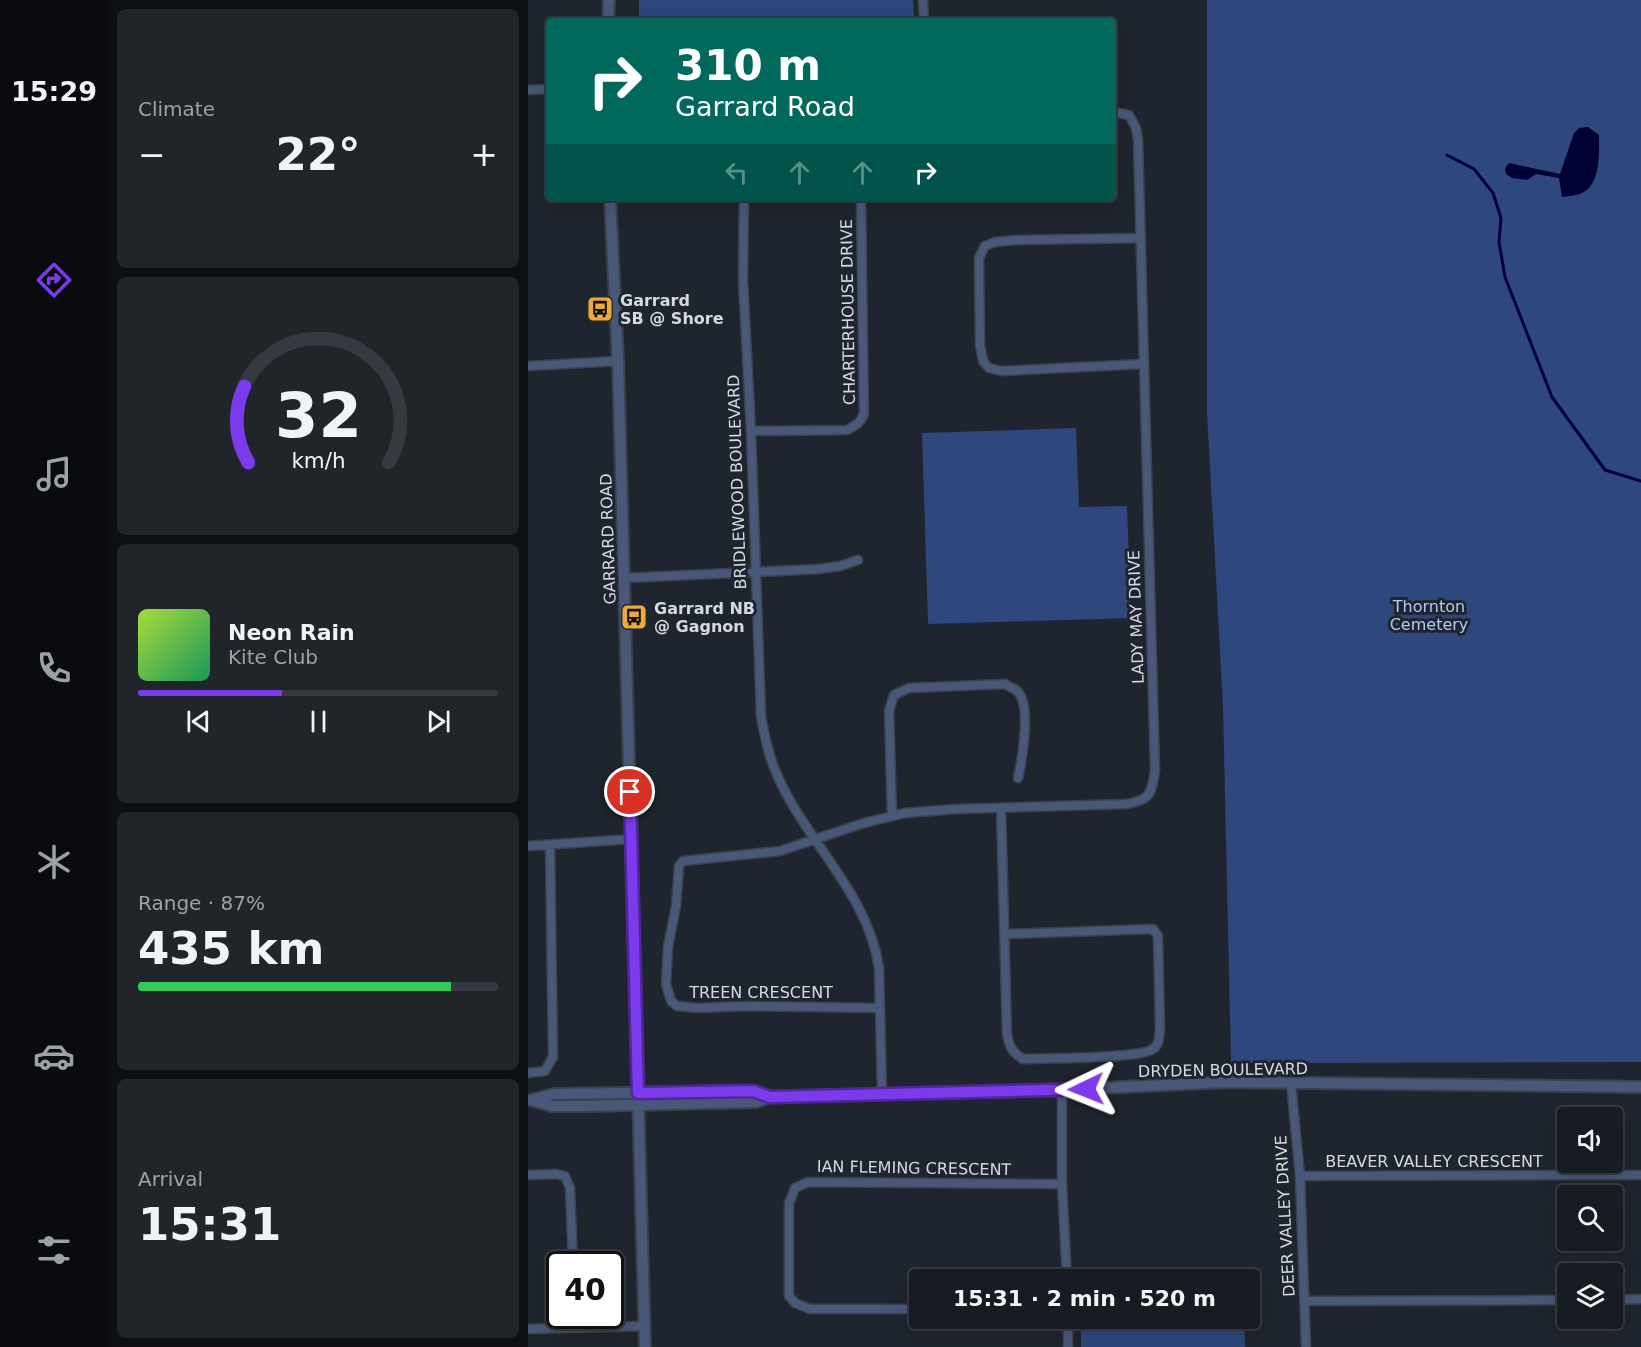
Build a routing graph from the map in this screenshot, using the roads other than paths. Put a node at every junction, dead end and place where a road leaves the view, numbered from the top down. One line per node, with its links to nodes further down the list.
1 (609, 0): 3 (street)
2 (923, 0): 4 (street)
3 (608, 18)
4 (924, 18)
5 (546, 89): 6 (street)
6 (528, 90)
7 (1116, 113): 11 (street, LADY MAY DRIVE)
8 (610, 201): 12 (street, GARRARD ROAD)
9 (744, 201): 15 (street, BRIDLEWOOD BOULEVARD)
10 (861, 201): 15 (street, CHARTERHOUSE DRIVE)
11 (1140, 238): 13 (street, LADY MAY DRIVE); 13 (street)
12 (618, 361): 14 (street); 18 (street, GARRARD ROAD)
13 (1143, 364): 20 (street, LADY MAY DRIVE)
14 (528, 366)
15 (751, 431): 17 (street, BRIDLEWOOD BOULEVARD)
16 (858, 560): 17 (street)
17 (756, 573): 18 (street); 23 (street, BRIDLEWOOD BOULEVARD)
18 (624, 578): 22 (street, GARRARD ROAD)
19 (1018, 778): 21 (street)
20 (1001, 808): 21 (street, LADY MAY DRIVE); 26 (street)
21 (892, 816): 23 (street, LADY MAY DRIVE)
22 (632, 839): 24 (street); 33 (street, GARRARD ROAD)
23 (816, 840): 27 (street, BRIDLEWOOD BOULEVARD); 27 (street, TREEN CRESCENT)
24 (550, 845): 25 (street); 28 (street)
25 (528, 846)
26 (1005, 934): 26 (street)
27 (879, 1008): 32 (street, BRIDLEWOOD BOULEVARD)
28 (528, 1073)
29 (1291, 1083): 30 (street, DRYDEN BOULEVARD); 31 (street, DRYDEN BOULEVARD); 37 (street, DEER VALLEY DRIVE)
30 (1641, 1087)
31 (1062, 1090): 32 (street, DRYDEN BOULEVARD); 38 (street)
32 (882, 1095): 33 (street, DRYDEN BOULEVARD)
33 (638, 1099): 34 (street, DRYDEN BOULEVARD); 47 (street, GARRARD ROAD)
34 (529, 1100)
35 (528, 1175): 39 (street)
36 (1641, 1175): 37 (street, BEAVER VALLEY CRESCENT)
37 (1300, 1176): 44 (street, DEER VALLEY DRIVE)
38 (1062, 1184): 40 (street); 45 (street, IAN FLEMING CRESCENT)
39 (572, 1251)
40 (1066, 1269)
41 (1641, 1299): 43 (street)
42 (1557, 1300): 44 (street)
43 (1623, 1300)
44 (1304, 1301): 53 (street, DEER VALLEY DRIVE)
45 (909, 1309)
46 (624, 1326): 47 (street)
47 (645, 1326): 51 (street, GARRARD ROAD)
48 (546, 1328): 49 (street)
49 (528, 1329)
50 (1068, 1329): 52 (street)
51 (645, 1347)
52 (1068, 1347)
53 (1306, 1347)

